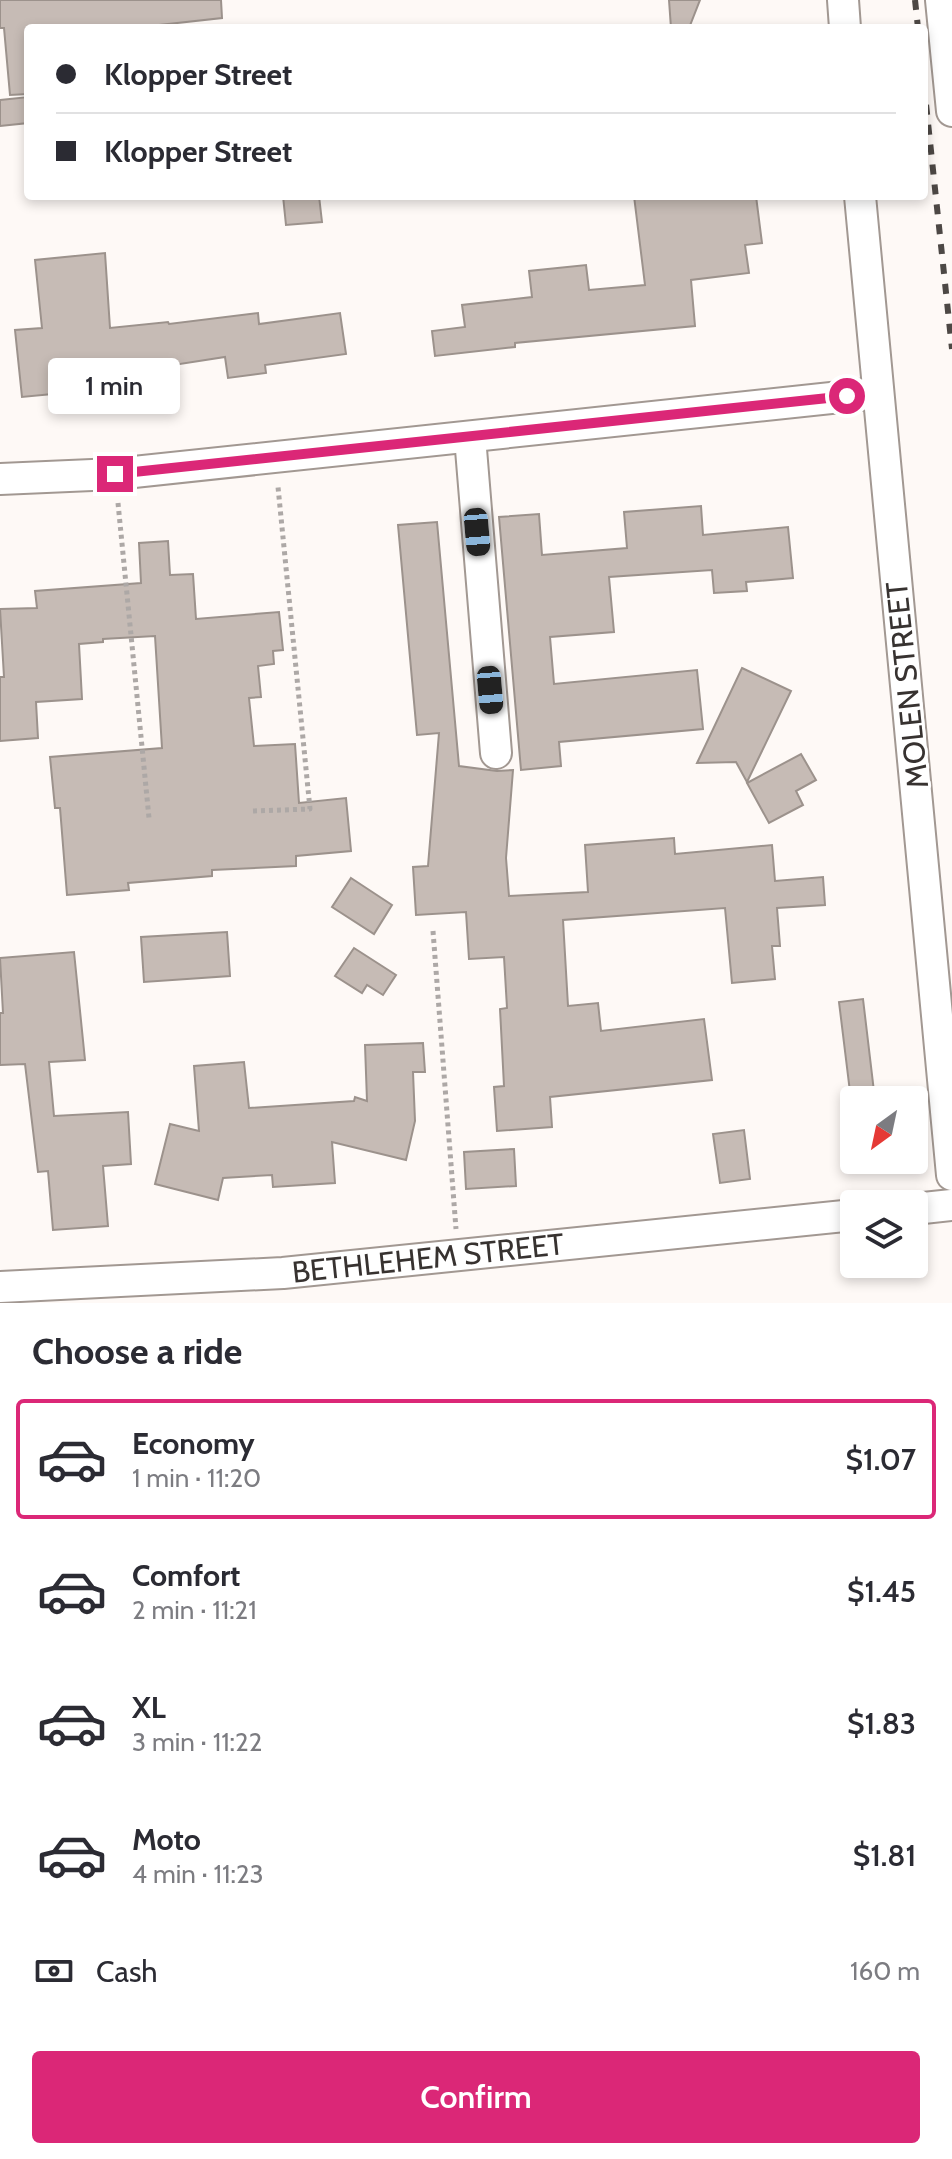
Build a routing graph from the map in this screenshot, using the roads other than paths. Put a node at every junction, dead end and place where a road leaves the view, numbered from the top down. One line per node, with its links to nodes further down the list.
1 (843, 0): 3 (street)
2 (941, 0): 4 (street)
3 (845, 24)
4 (952, 111)
5 (860, 200): 6 (street, MOLEN STREET)
6 (878, 393): 7 (street); 10 (street, MOLEN STREET)
7 (470, 437): 8 (street); 9 (street)
8 (0, 479)
9 (496, 753)
10 (952, 1175)
11 (952, 1205): 12 (street)
12 (928, 1208)
13 (840, 1216): 14 (street, BETHLEHEM STREET)
14 (0, 1287)

